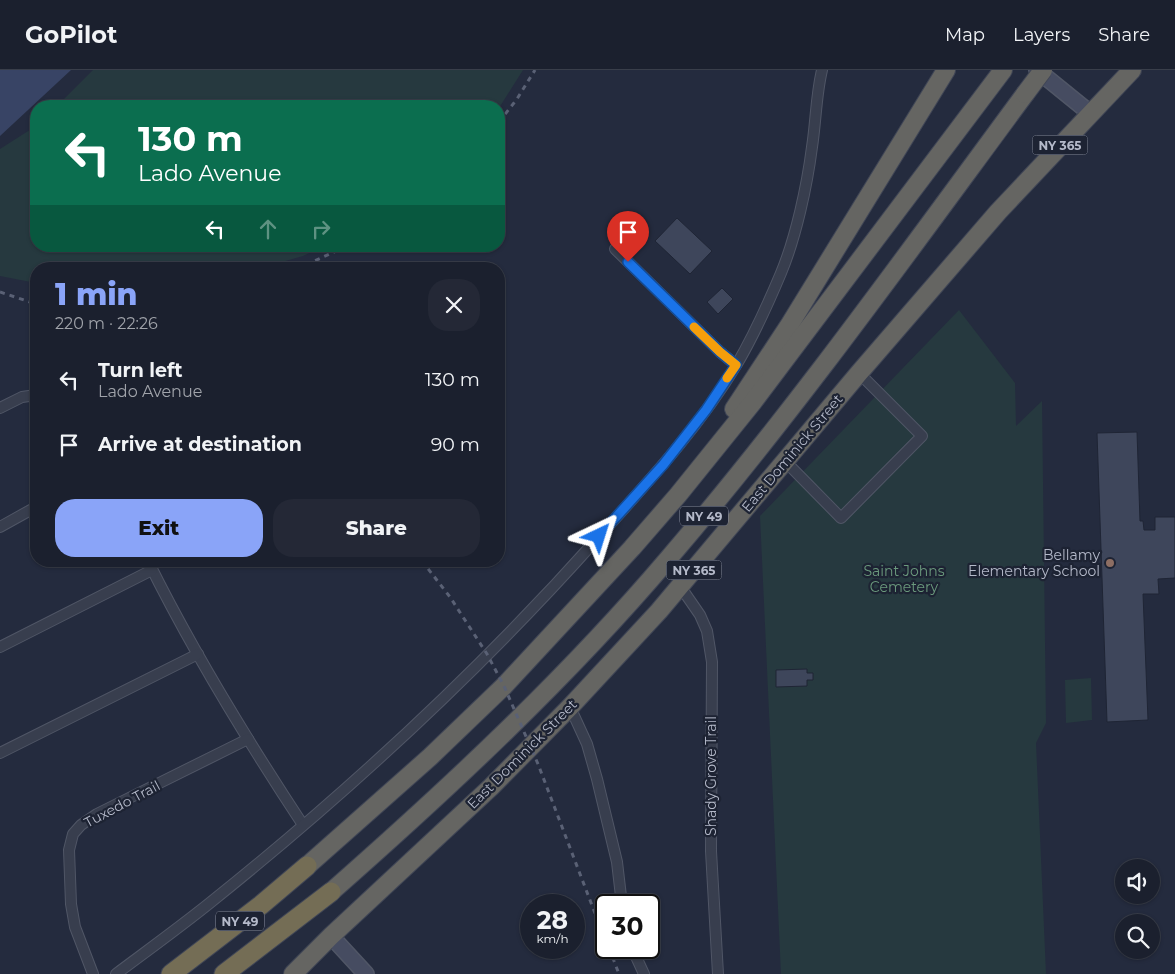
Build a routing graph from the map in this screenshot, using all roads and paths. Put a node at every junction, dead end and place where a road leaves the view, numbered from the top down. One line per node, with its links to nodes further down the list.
1 (822, 70): 9 (street)
2 (946, 70): 14 (highway)
3 (1037, 70): 7 (main road)
4 (1043, 70): 27 (highway, NY 49, bridge)
5 (1132, 70): 7 (highway, East Dominick Street / NY 365)
6 (1000, 75): 14 (highway, NY 49)
7 (1090, 113): 10 (highway, East Dominick Street / NY 365)
8 (616, 249): 9 (street)
9 (736, 365): 25 (street)
10 (859, 373): 13 (highway, East Dominick Street / NY 365); 13 (street)
11 (30, 396): 12 (street)
12 (0, 408)
13 (785, 461): 19 (highway, East Dominick Street / NY 365)
14 (678, 495): 26 (highway, NY 49)
15 (30, 510): 16 (street)
16 (0, 527)
17 (148, 567): 20 (street)
18 (151, 567): 21 (street)
19 (680, 586): 22 (highway, East Dominick Street / NY 365); 38 (street, Shady Grove Trail)
20 (0, 647)
21 (198, 654): 23 (street); 24 (street)
22 (570, 707): 28 (street); 29 (highway, East Dominick Street / NY 365)
23 (248, 739): 25 (street); 32 (street, Tuxedo Trail)
24 (0, 753)
25 (304, 825): 33 (street)
26 (307, 866): 34 (highway, NY 49)
27 (331, 892): 31 (highway, NY 49)
28 (621, 894)
29 (331, 936): 35 (highway, East Dominick Street / NY 365); 36 (main road)
30 (637, 959): 37 (street)
31 (230, 970)
32 (93, 974)
33 (116, 974)
34 (171, 974)
35 (293, 974)
36 (366, 974)
37 (644, 974)
38 (718, 974)

